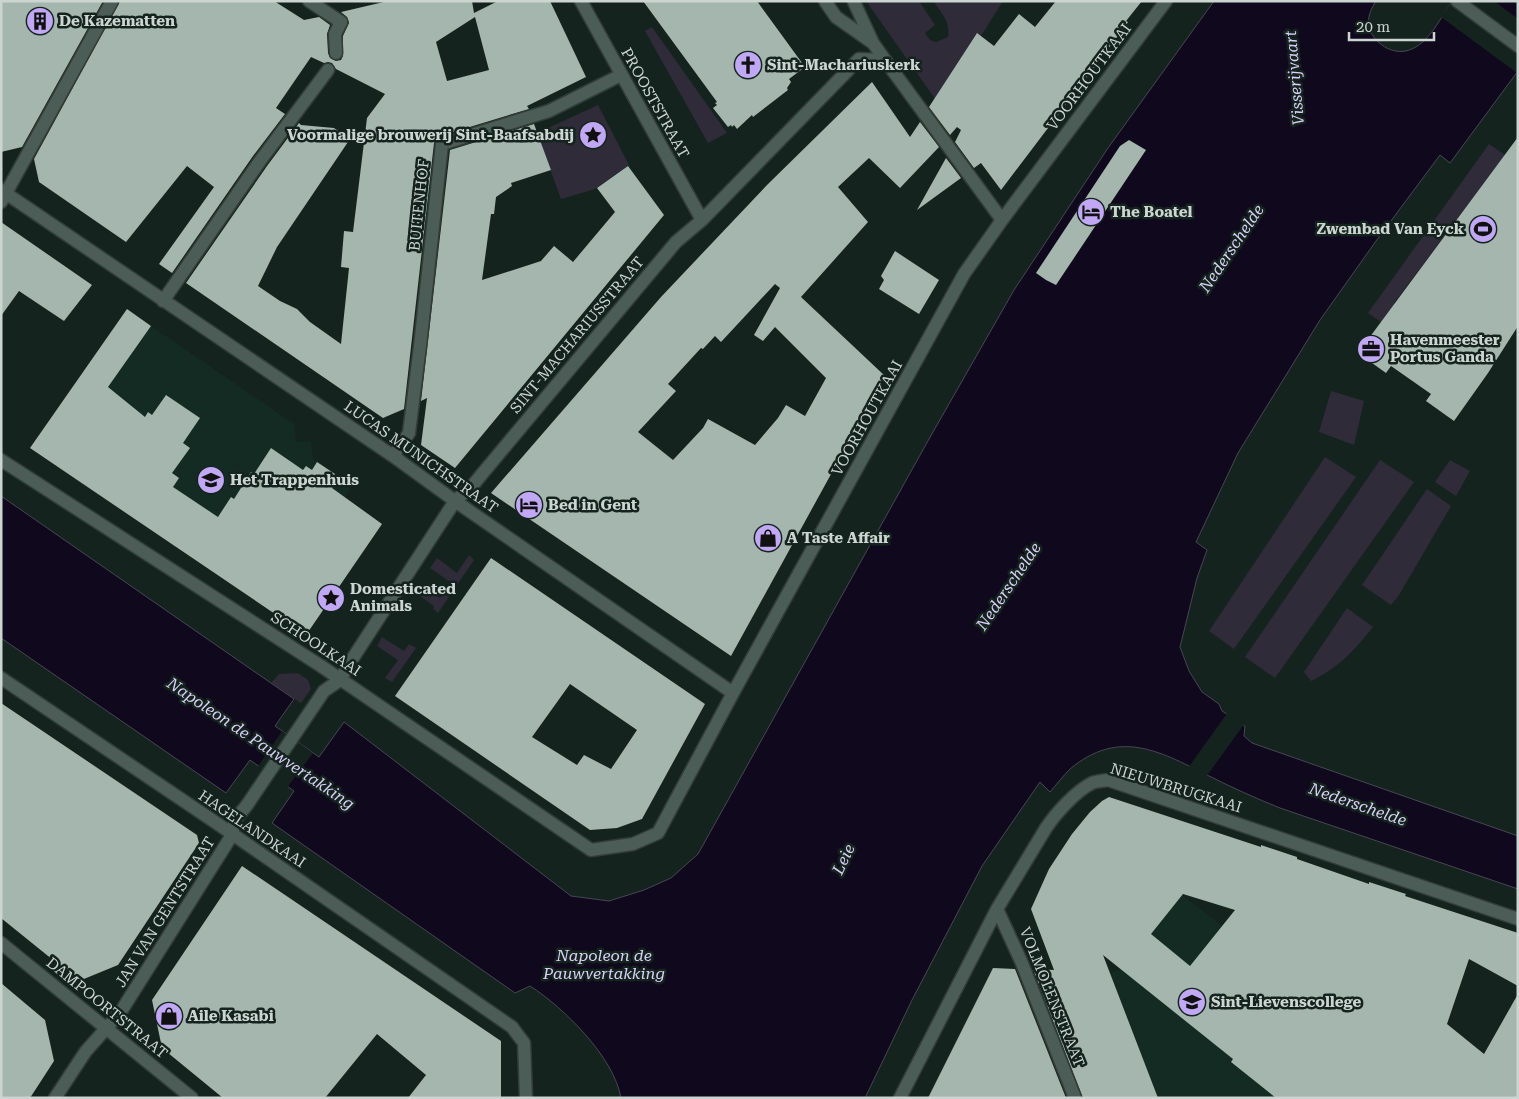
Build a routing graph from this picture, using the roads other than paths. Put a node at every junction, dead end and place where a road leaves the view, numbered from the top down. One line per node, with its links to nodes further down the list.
1 (112, 1): 14 (street)
2 (309, 1): 10 (street)
3 (581, 1): 13 (street, PROOSTSTRAAT)
4 (824, 1): 8 (street)
5 (1166, 1): 16 (street, VOORHOUTKAAI)
6 (1457, 1): 9 (street)
7 (854, 2): 8 (street)
8 (873, 43): 11 (street)
9 (1518, 46)
10 (336, 53)
11 (885, 60): 15 (street, SINT-MACHARIUSSTRAAT); 16 (street)
12 (328, 70): 17 (street)
13 (622, 75): 15 (street, PROOSTSTRAAT); 18 (street, BUITENHOF)
14 (3, 195): 17 (street, LUCAS MUNICHSTRAAT)
15 (702, 220): 20 (street, SINT-MACHARIUSSTRAAT)
16 (1002, 220): 23 (street, VOORHOUTKAAI)
17 (163, 301): 18 (street, LUCAS MUNICHSTRAAT)
18 (393, 456): 20 (street, LUCAS MUNICHSTRAAT)
19 (1, 460): 22 (street, SCHOOLKAAI)
20 (455, 501): 22 (street, SINT-MACHARIUSSTRAAT); 23 (street, LUCAS MUNICHSTRAAT)
21 (1, 678): 24 (street, HAGELANDKAAI)
22 (340, 680): 24 (street, JAN VAN GENTSTRAAT); 25 (street, SCHOOLKAAI)
23 (733, 693): 25 (street, VOORHOUTKAAI)
24 (232, 835): 29 (street, JAN VAN GENTSTRAAT); 32 (street, HAGELANDKAAI)
25 (613, 847)
26 (997, 909): 27 (street, NIEUWBRUGKAAI); 33 (street, NIEUWBRUGKAAI); 34 (street, VOLMOLENSTRAAT)
27 (1518, 920)
28 (1, 943): 29 (street, DAMPOORTSTRAAT)
29 (106, 1029): 30 (street, JAN VAN GENTSTRAAT); 31 (street, DAMPOORTSTRAAT)
30 (55, 1098)
31 (192, 1098)
32 (526, 1098)
33 (900, 1098)
34 (1076, 1098)

